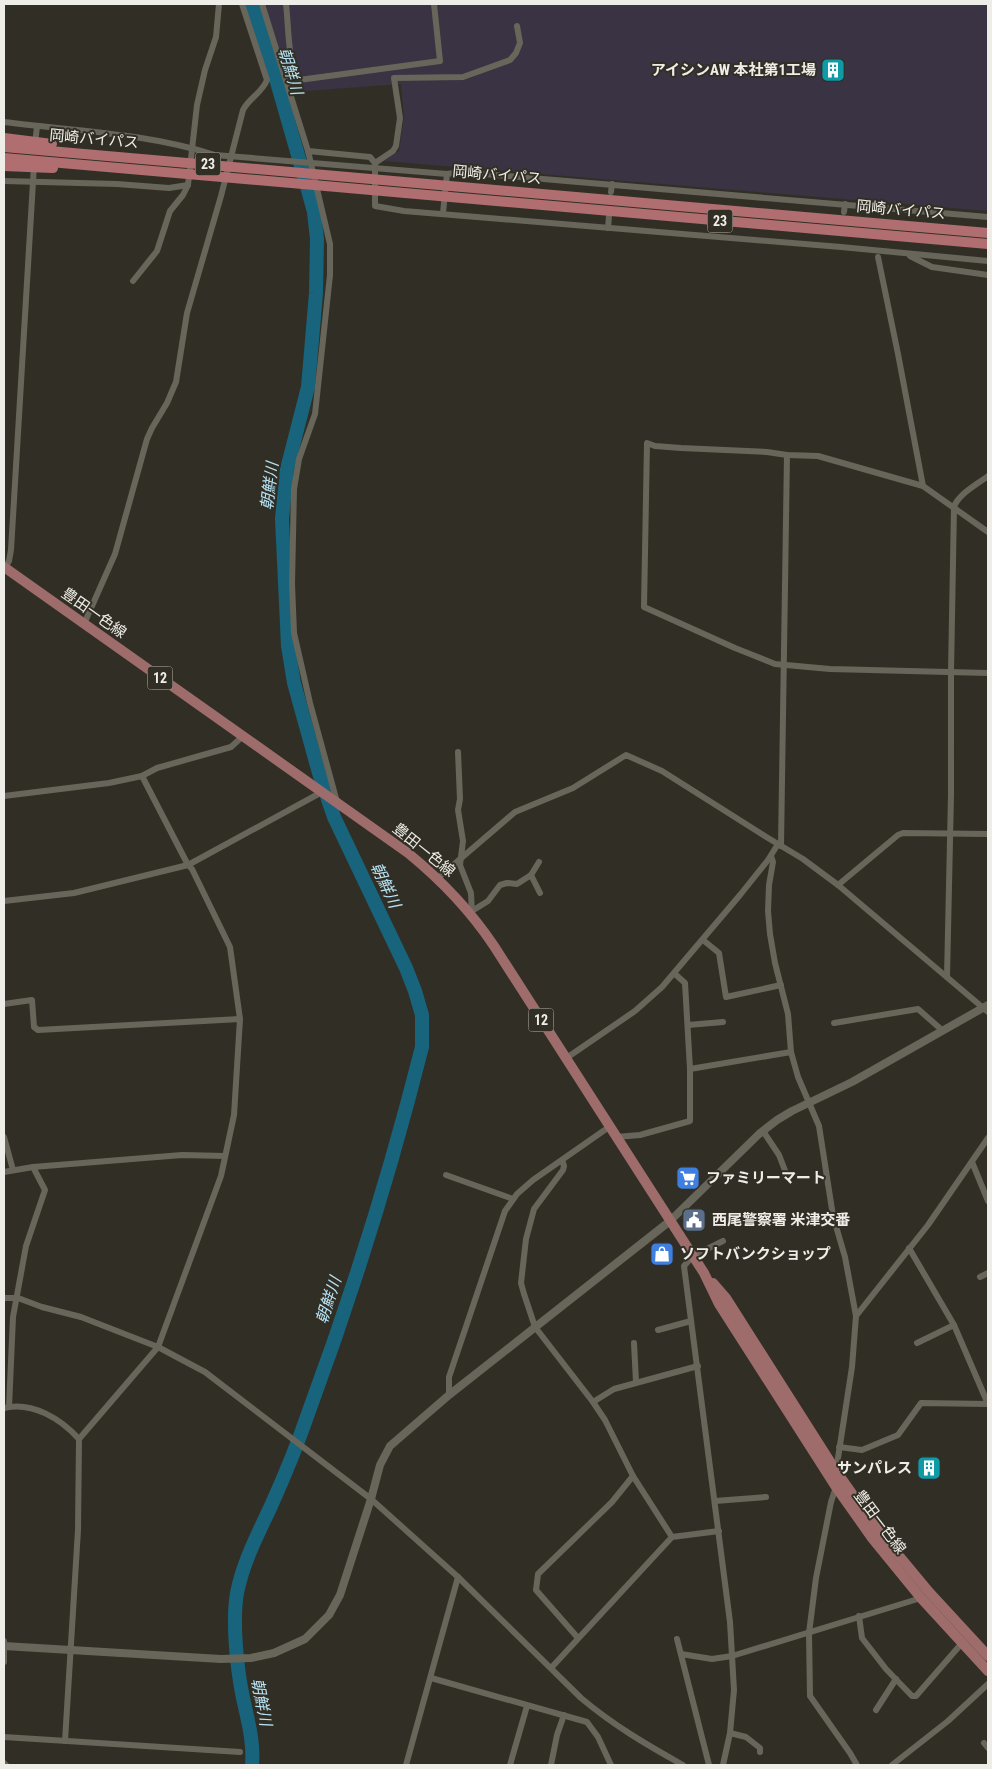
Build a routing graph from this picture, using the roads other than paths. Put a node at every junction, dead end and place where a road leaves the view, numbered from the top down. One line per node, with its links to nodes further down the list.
1 (219, 4): 11 (street)
2 (242, 4): 49 (street)
3 (262, 4): 12 (street)
4 (286, 4): 5 (street)
5 (434, 4)
6 (517, 26): 15 (street)
7 (4, 122): 8 (street)
8 (36, 126): 11 (street); 20 (street)
9 (4, 138): 14 (highway, 23)
10 (4, 146): 14 (highway, 岡崎バイパス / 23)
11 (192, 147): 18 (street); 22 (street)
12 (308, 151): 15 (street); 58 (street)
13 (4, 158): 17 (highway, 23)
14 (152, 160): 31 (highway, 岡崎バイパス / 23)
15 (375, 163): 26 (street)
16 (4, 166): 17 (highway, 23)
17 (99, 167): 33 (highway, 岡崎バイパス / 23)
18 (447, 174): 21 (street); 26 (street)
19 (4, 181): 20 (street)
20 (33, 182): 22 (street); 48 (street)
21 (612, 184): 23 (street); 24 (street)
22 (188, 185): 42 (street)
23 (611, 192)
24 (845, 204): 25 (street); 28 (street)
25 (844, 212)
26 (443, 213): 29 (street)
27 (609, 216): 29 (street)
28 (988, 217)
29 (608, 228): 36 (street)
30 (988, 228): 31 (highway, 23)
31 (942, 229): 32 (highway, 岡崎バイパス / 23)
32 (988, 233)
33 (899, 237): 35 (highway, 岡崎バイパス / 23); 37 (highway, 23)
34 (842, 239): 36 (street)
35 (988, 244)
36 (841, 247): 38 (street)
37 (988, 251)
38 (906, 254): 40 (street); 41 (street)
39 (878, 257): 45 (street)
40 (988, 261)
41 (988, 275)
42 (133, 281)
43 (788, 455): 45 (street); 50 (street); 50 (street)
44 (988, 476): 46 (street)
45 (923, 486): 46 (street)
46 (954, 507): 47 (street); 51 (street)
47 (988, 532)
48 (4, 568): 49 (main road, 豊田一色線 / 12)
49 (84, 624): 53 (main road, 豊田一色線 / 12)
50 (783, 665): 51 (street); 61 (street)
51 (951, 672): 52 (street); 59 (street)
52 (988, 673)
53 (243, 736): 55 (street); 56 (main road, 豊田一色線 / 12)
54 (458, 752): 63 (street)
55 (142, 776): 57 (street); 65 (street)
56 (319, 790): 58 (main road, 豊田一色線 / 12); 65 (street)
57 (4, 796)
58 (336, 802): 67 (main road, 豊田一色線 / 12)
59 (949, 834): 60 (street); 68 (street); 74 (street)
60 (988, 834)
61 (780, 845): 62 (street); 63 (street); 68 (street)
62 (771, 856): 72 (street); 75 (street)
63 (460, 858): 67 (street); 71 (street)
64 (539, 862): 66 (street)
65 (188, 865): 70 (street); 78 (street)
66 (531, 875): 69 (street); 71 (street)
67 (438, 878): 71 (main road, 豊田一色線 / 12)
68 (838, 885): 74 (street)
69 (540, 893)
70 (4, 901)
71 (472, 913): 84 (main road, 豊田一色線 / 12)
72 (703, 940): 73 (street); 75 (street)
73 (675, 974): 81 (street); 84 (street)
74 (947, 978): 77 (street)
75 (781, 985): 83 (street)
76 (4, 1004): 78 (street)
77 (987, 1008): 82 (street)
78 (240, 1019): 92 (street)
79 (723, 1022): 81 (street)
80 (834, 1023): 82 (street)
81 (688, 1025): 85 (street)
82 (943, 1030): 86 (street)
83 (790, 1052): 85 (street); 86 (street)
84 (565, 1059): 87 (main road, 豊田一色線 / 12)
85 (690, 1069): 90 (street)
86 (809, 1104): 88 (street); 111 (street)
87 (610, 1128): 90 (main road, 豊田一色線 / 12); 93 (street)
88 (764, 1131): 98 (street); 102 (street)
89 (4, 1137): 96 (street)
90 (616, 1137): 102 (main road, 豊田一色線 / 12)
91 (988, 1138): 94 (street)
92 (225, 1156): 95 (street); 118 (street)
93 (562, 1160): 100 (street); 114 (street)
94 (972, 1162): 101 (street); 104 (street)
95 (33, 1167): 96 (street); 110 (street)
96 (13, 1170): 97 (street)
97 (4, 1172)
98 (786, 1173)
99 (446, 1175): 100 (street)
100 (514, 1199): 121 (street)
101 (988, 1201)
102 (670, 1221): 105 (main road, 豊田一色線 / 12); 114 (street)
103 (723, 1241): 105 (street)
104 (909, 1248): 111 (street); 113 (street)
105 (693, 1256): 106 (main road, 豊田一色線 / 12); 112 (street)
106 (704, 1273): 126 (main road, 豊田一色線 / 12); 128 (main road, 豊田一色線 / 12)
107 (988, 1273): 108 (street)
108 (980, 1277)
109 (4, 1298): 110 (street)
110 (18, 1298): 118 (street); 123 (street)
111 (856, 1316): 125 (street)
112 (691, 1321): 115 (street); 119 (street)
113 (954, 1325): 117 (street); 125 (street)
114 (535, 1327): 121 (street); 122 (street)
115 (658, 1330)
116 (634, 1343): 120 (street)
117 (917, 1343)
118 (158, 1347): 124 (street); 130 (street)
119 (698, 1366): 120 (street); 131 (street)
120 (636, 1382): 122 (street)
121 (449, 1395): 130 (street)
122 (593, 1402): 127 (street)
123 (6, 1408): 124 (street)
124 (79, 1439): 142 (street)
125 (839, 1447): 126 (street)
126 (836, 1471): 145 (main road, 豊田一色線 / 12)
127 (633, 1476): 133 (street); 138 (street)
128 (836, 1487): 135 (main road, 豊田一色線 / 12); 137 (street)
129 (766, 1497): 131 (street)
130 (371, 1499): 134 (street); 142 (street)
131 (715, 1501): 132 (street)
132 (719, 1531): 133 (street); 144 (street)
133 (672, 1538): 138 (street)
134 (458, 1577): 147 (street); 149 (street)
135 (921, 1598): 136 (street); 140 (main road, 豊田一色線 / 12)
136 (859, 1616): 137 (street); 150 (street)
137 (808, 1633): 144 (street); 167 (street)
138 (578, 1638): 147 (street)
139 (677, 1638): 143 (street)
140 (962, 1643): 148 (main road, 豊田一色線 / 12); 150 (street)
141 (4, 1644): 142 (street); 146 (street)
142 (71, 1650): 157 (street)
143 (681, 1654): 144 (street); 165 (street)
144 (732, 1656): 155 (street)
145 (988, 1656)
146 (4, 1662)
147 (551, 1668): 160 (street)
148 (988, 1671)
149 (431, 1678): 152 (street); 161 (street)
150 (896, 1679): 153 (street)
151 (988, 1684): 168 (street)
152 (527, 1706): 154 (street); 162 (street)
153 (876, 1710)
154 (564, 1716): 163 (street); 164 (street)
155 (730, 1733): 159 (street); 166 (street)
156 (4, 1738): 157 (street)
157 (65, 1742): 158 (street)
158 (240, 1752)
159 (760, 1752)
160 (679, 1764)
161 (406, 1765)
162 (510, 1765)
163 (551, 1765)
164 (611, 1765)
165 (709, 1765)
166 (723, 1765)
167 (857, 1765)
168 (892, 1765)

